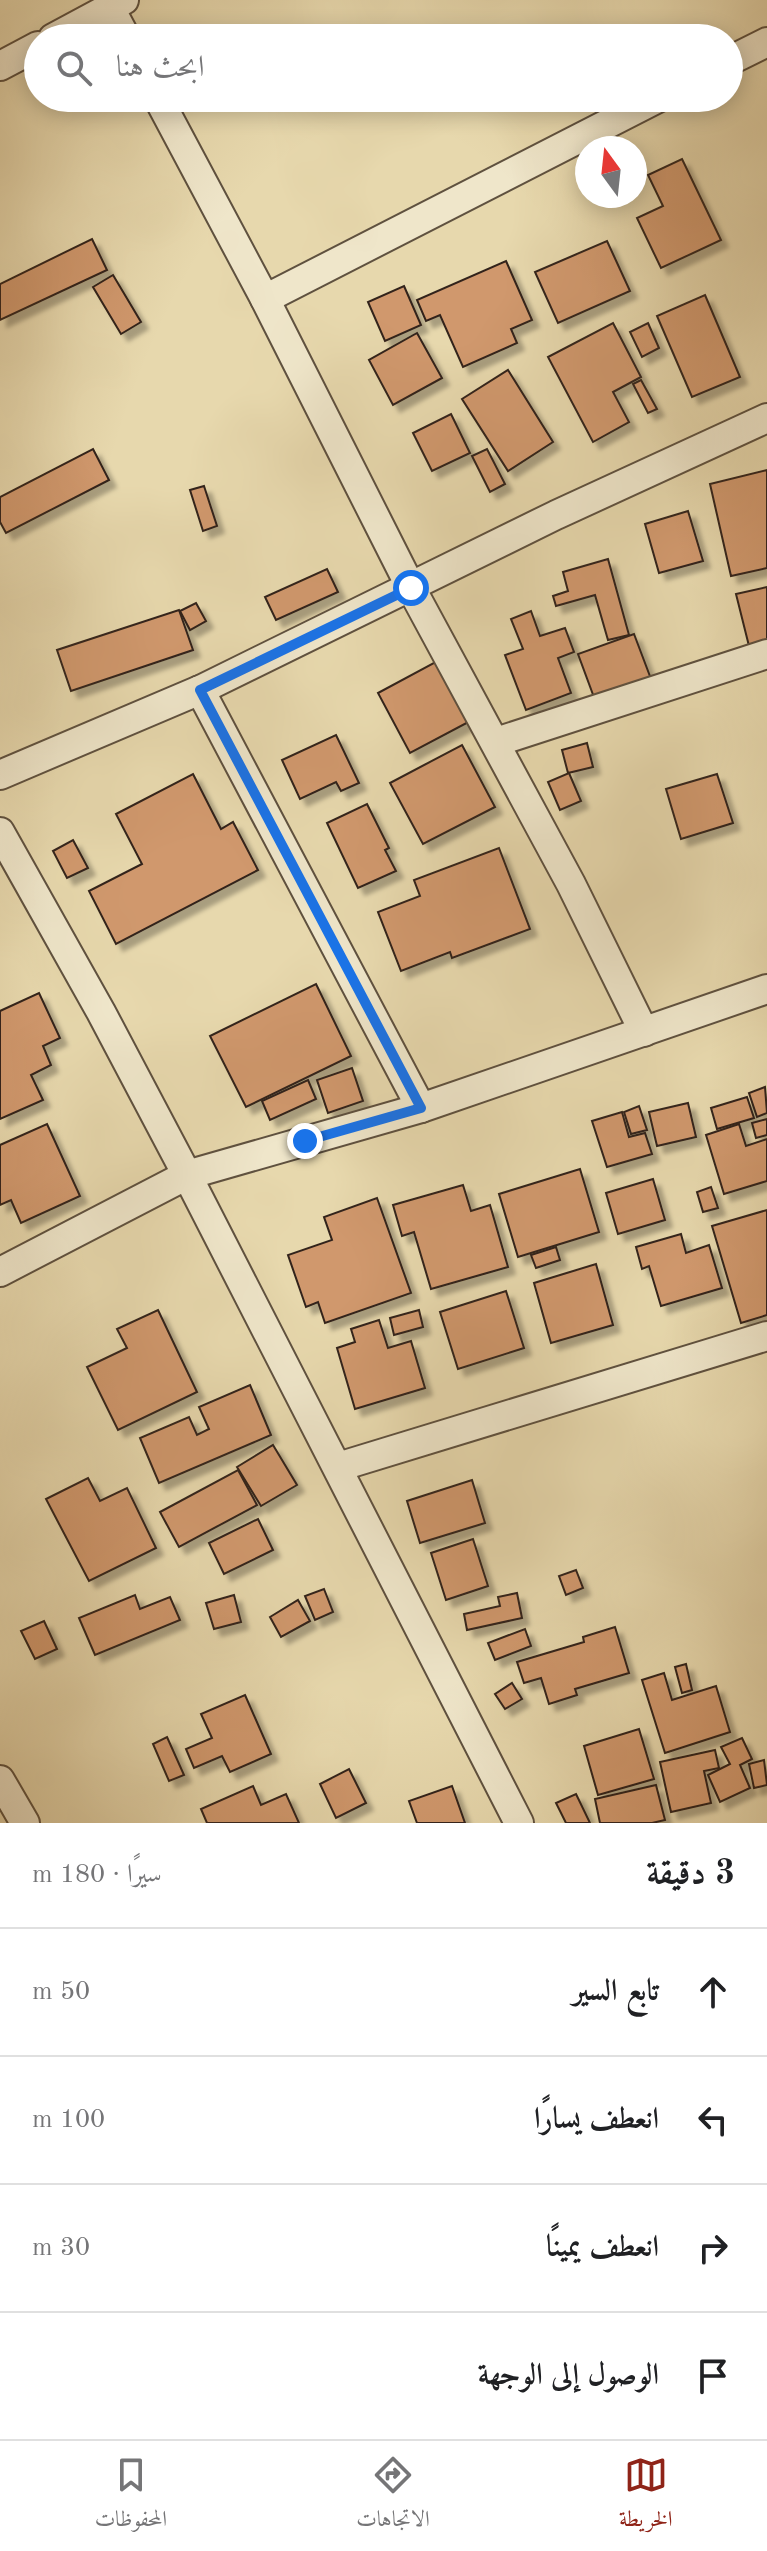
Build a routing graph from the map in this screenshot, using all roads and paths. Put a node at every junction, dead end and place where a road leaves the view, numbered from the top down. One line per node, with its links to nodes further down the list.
1 (117, 4): 2 (street); 3 (street)
2 (79, 24)
3 (122, 24)
4 (767, 42): 6 (street)
5 (24, 53): 7 (street)
6 (743, 54)
7 (0, 66)
8 (165, 112): 10 (street)
9 (631, 112): 10 (street)
10 (265, 299): 12 (street)
11 (767, 418): 12 (street)
12 (411, 588): 14 (street); 15 (street)
13 (767, 654): 15 (street)
14 (200, 690): 16 (street); 20 (street)
15 (496, 742): 19 (street)
16 (0, 775)
17 (0, 832): 21 (street)
18 (767, 989): 19 (street)
19 (644, 1032): 20 (street)
20 (421, 1108): 21 (street)
21 (187, 1175): 22 (street); 24 (street)
22 (0, 1272)
23 (767, 1336): 24 (street)
24 (338, 1467): 27 (street)
25 (0, 1780): 26 (street)
26 (25, 1823)
27 (519, 1823)

